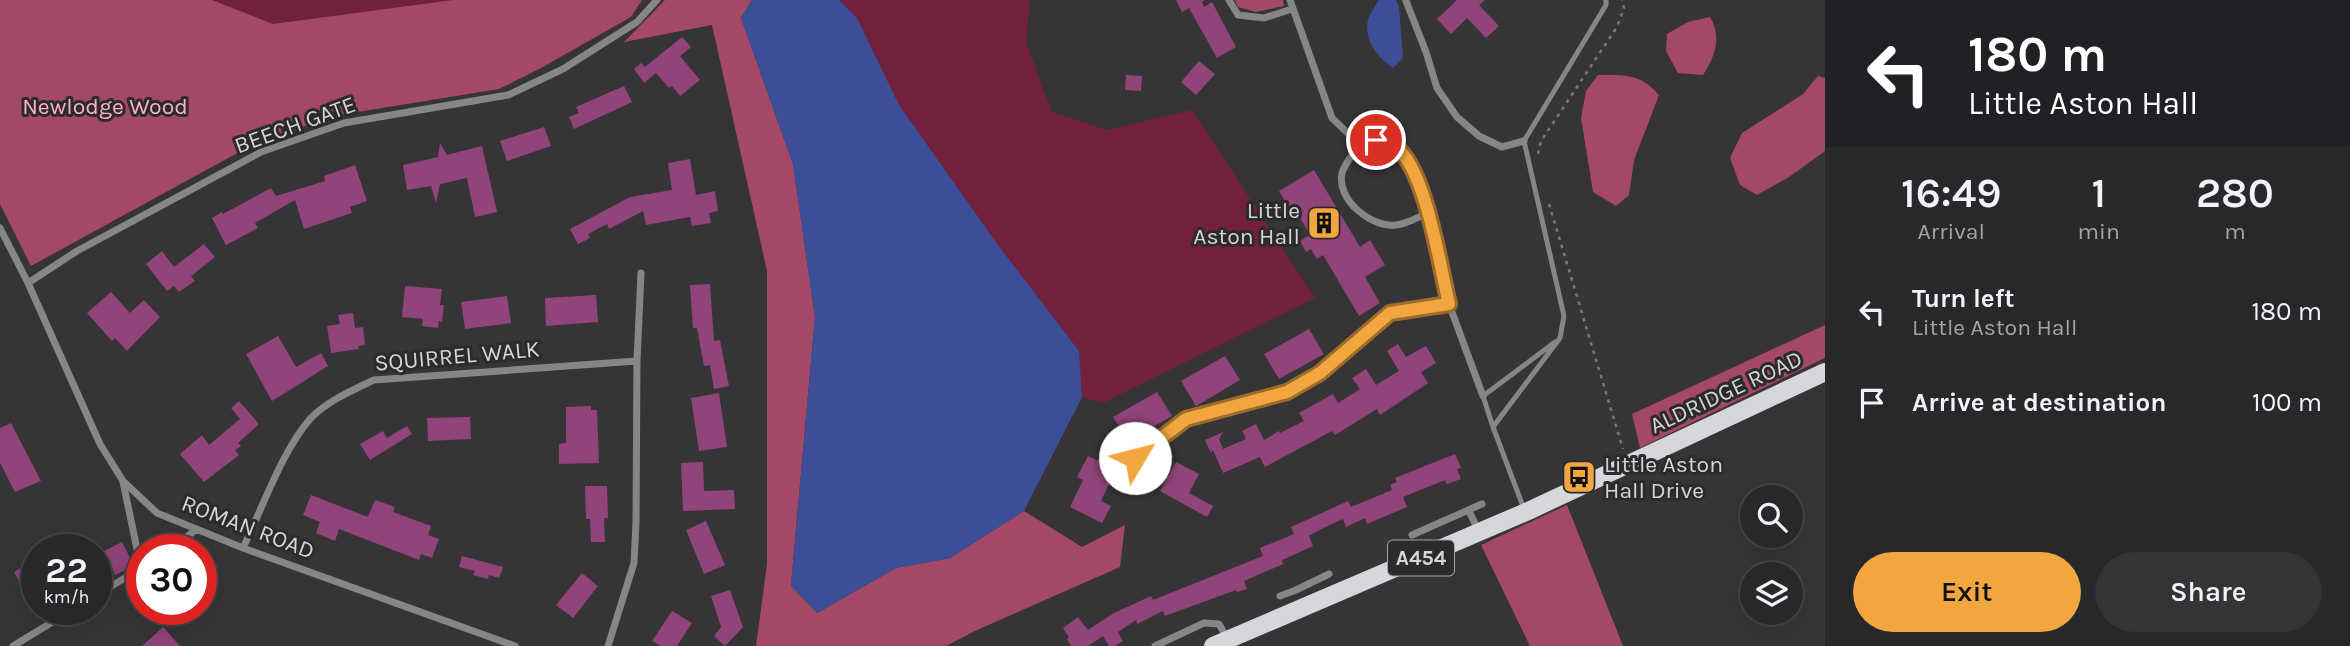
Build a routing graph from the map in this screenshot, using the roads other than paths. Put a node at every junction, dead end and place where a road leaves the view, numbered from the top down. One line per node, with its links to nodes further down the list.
1 (657, 0): 12 (street, BEECH GATE)
2 (1229, 0): 6 (street)
3 (1290, 0): 6 (street)
4 (1406, 0): 7 (street)
5 (1606, 0): 7 (lane)
6 (1292, 9): 8 (street)
7 (1524, 141): 14 (lane)
8 (1359, 144): 9 (street); 9 (street)
9 (1428, 213): 13 (street)
10 (0, 228): 12 (street, ROMAN ROAD)
11 (641, 273): 15 (street)
12 (28, 283): 20 (street, ROMAN ROAD)
13 (1449, 304): 17 (street); 19 (street)
14 (1560, 338): 17 (lane); 18 (lane)
15 (637, 361): 29 (street, SQUIRREL WALK); 38 (street)
16 (1825, 372): 23 (main road, ALDRIDGE ROAD / A454)
17 (1483, 396): 18 (lane)
18 (1493, 427): 23 (lane)
19 (1135, 458)
20 (123, 481): 24 (street, ROMAN ROAD); 26 (street)
21 (1482, 504): 22 (street)
22 (1469, 511): 25 (street); 28 (street)
23 (1525, 512): 25 (main road, ALDRIDGE ROAD / A454)
24 (196, 530): 27 (street); 29 (street, ROMAN ROAD)
25 (1479, 533): 33 (main road, ALDRIDGE ROAD / A454)
26 (134, 534)
27 (190, 534)
28 (1412, 535)
29 (243, 548): 36 (street, ROMAN ROAD)
30 (1329, 574): 31 (street)
31 (1296, 590): 32 (street); 33 (street)
32 (1280, 596)
33 (1302, 609): 35 (main road, ALDRIDGE ROAD / A454)
34 (48, 625): 37 (street)
35 (1220, 642): 39 (street)
36 (509, 645)
37 (13, 646)
38 (608, 646)
39 (1155, 646)

